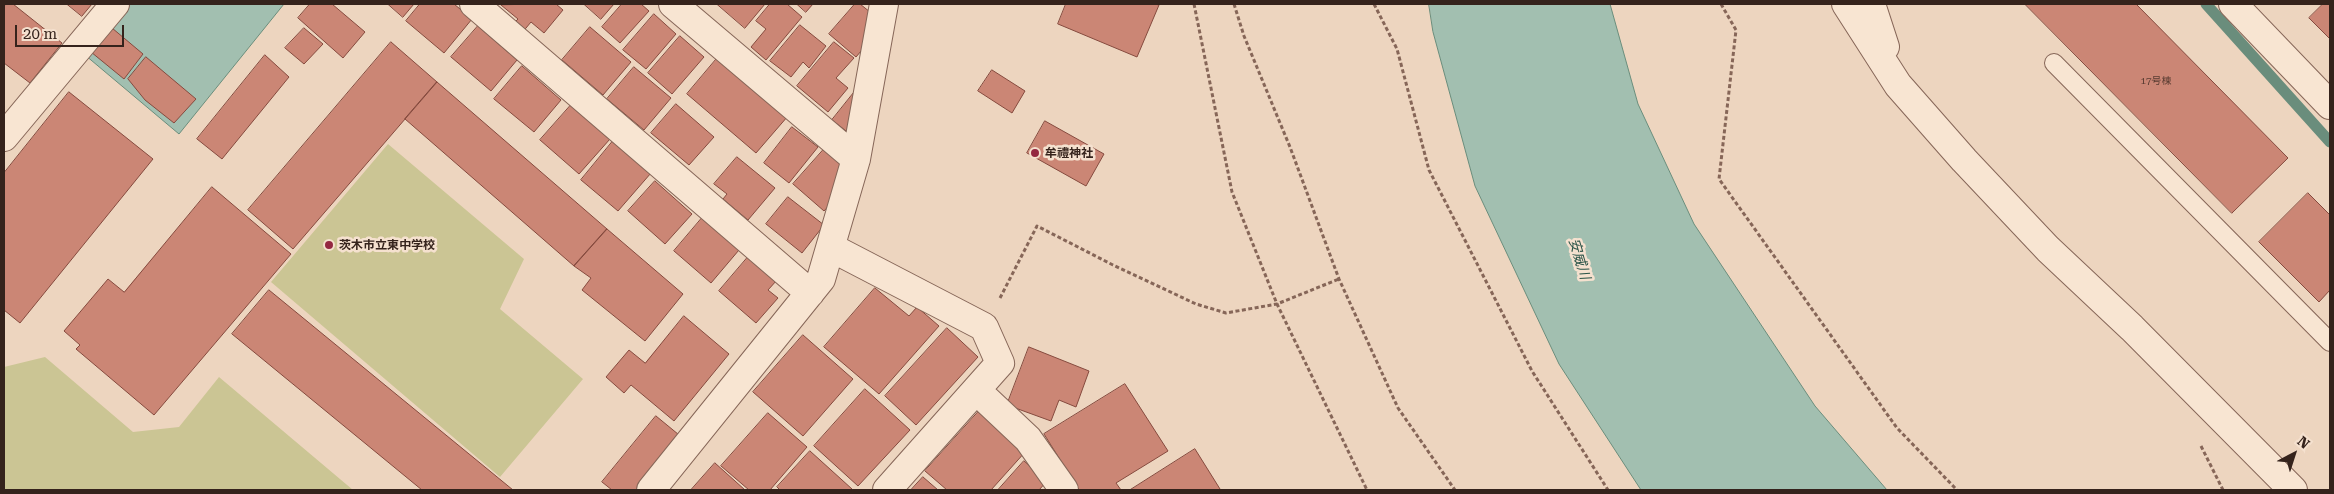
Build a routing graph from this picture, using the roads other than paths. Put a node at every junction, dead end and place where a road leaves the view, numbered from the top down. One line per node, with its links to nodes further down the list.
1 (115, 4): 11 (street)
2 (474, 4): 14 (street)
3 (673, 4): 12 (street)
4 (884, 4): 12 (street)
5 (1846, 4): 9 (street)
6 (1871, 4): 9 (street)
7 (2233, 4): 10 (street)
8 (2054, 63): 15 (lane)
9 (1898, 85): 20 (street)
10 (2330, 105)
11 (4, 137)
12 (856, 160): 13 (street)
13 (832, 248): 14 (street); 16 (street)
14 (810, 293): 17 (street)
15 (2330, 342)
16 (976, 390): 18 (street); 19 (street)
17 (651, 490)
18 (887, 490)
19 (1064, 490)
20 (2293, 490)

